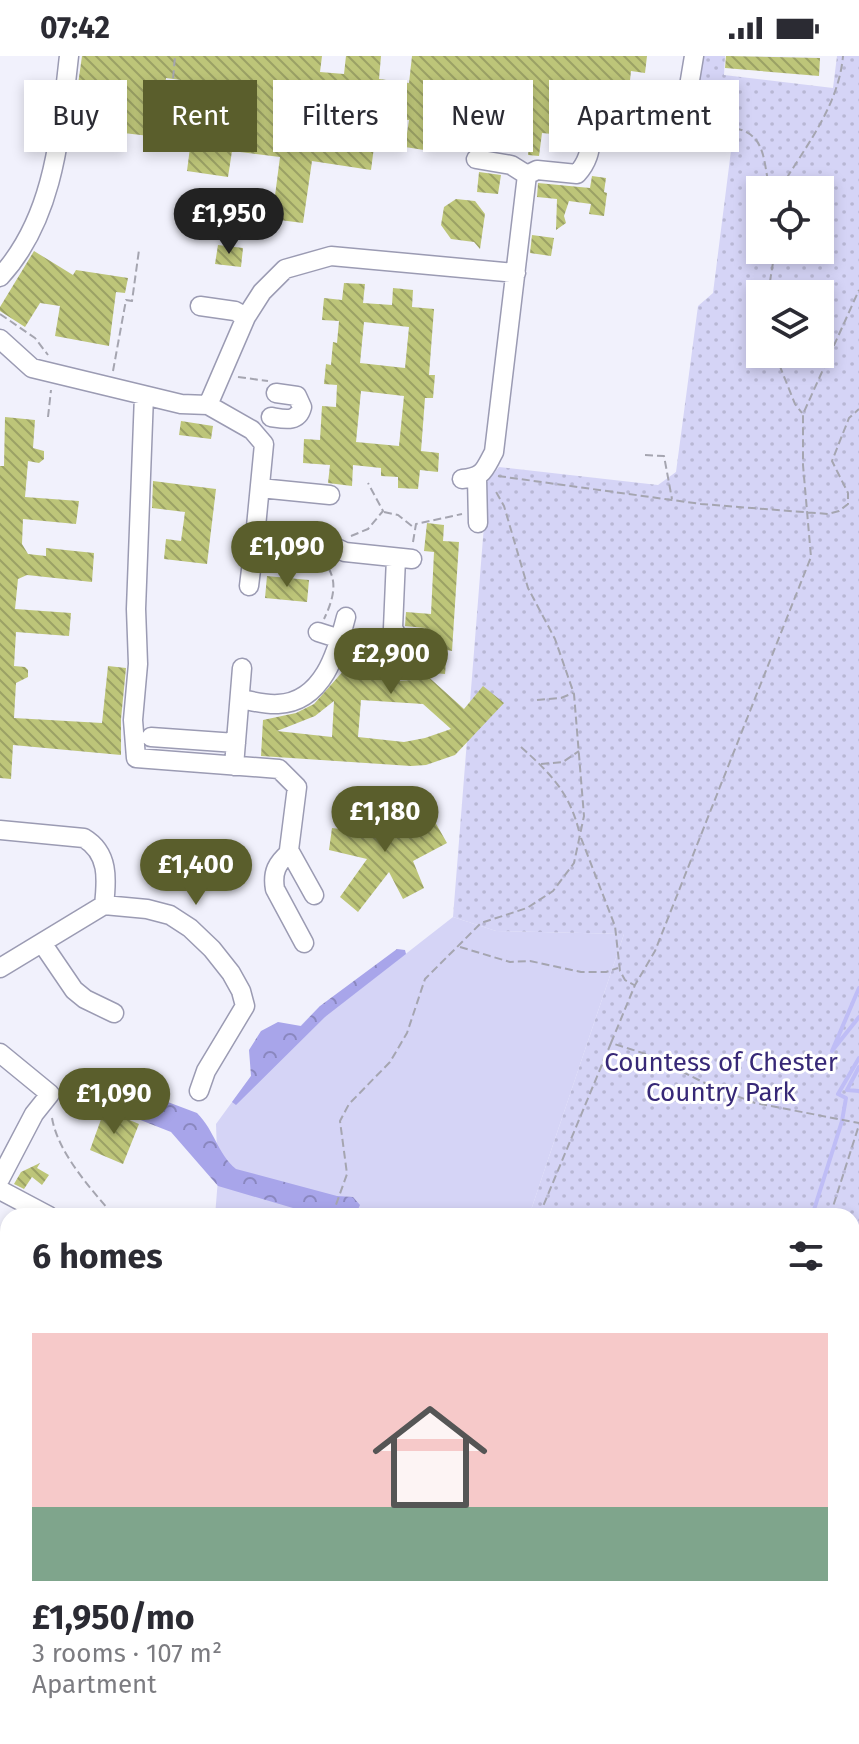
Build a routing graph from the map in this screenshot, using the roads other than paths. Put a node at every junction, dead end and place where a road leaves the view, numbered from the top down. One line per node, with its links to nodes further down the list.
1 (69, 56): 6 (street)
2 (694, 56): 4 (street)
3 (476, 159): 4 (street)
4 (527, 175): 5 (street)
5 (516, 273): 8 (street); 16 (street)
6 (0, 277)
7 (200, 306): 8 (street)
8 (246, 317): 12 (street)
9 (0, 339): 11 (street)
10 (276, 387): 13 (street)
11 (144, 395): 12 (street); 27 (street)
12 (208, 405): 14 (street)
13 (271, 417)
14 (260, 488): 15 (street); 17 (street)
15 (330, 495)
16 (479, 518)
17 (255, 537): 18 (street); 23 (street)
18 (249, 586)
19 (346, 617): 21 (street)
20 (318, 632): 21 (street)
21 (340, 639): 24 (street)
22 (242, 668): 24 (street)
23 (398, 669)
24 (241, 699): 26 (street)
25 (151, 737): 26 (street)
26 (236, 743): 27 (street)
27 (234, 766): 29 (street)
28 (0, 830): 31 (street)
29 (290, 852): 30 (street); 33 (street)
30 (314, 895)
31 (104, 905): 32 (street); 37 (street)
32 (42, 943): 34 (street); 35 (street)
33 (304, 943)
34 (0, 968)
35 (114, 1013)
36 (0, 1053): 38 (street)
37 (199, 1091)
38 (0, 1179)
39 (0, 1190): 40 (street)
40 (34, 1208)

